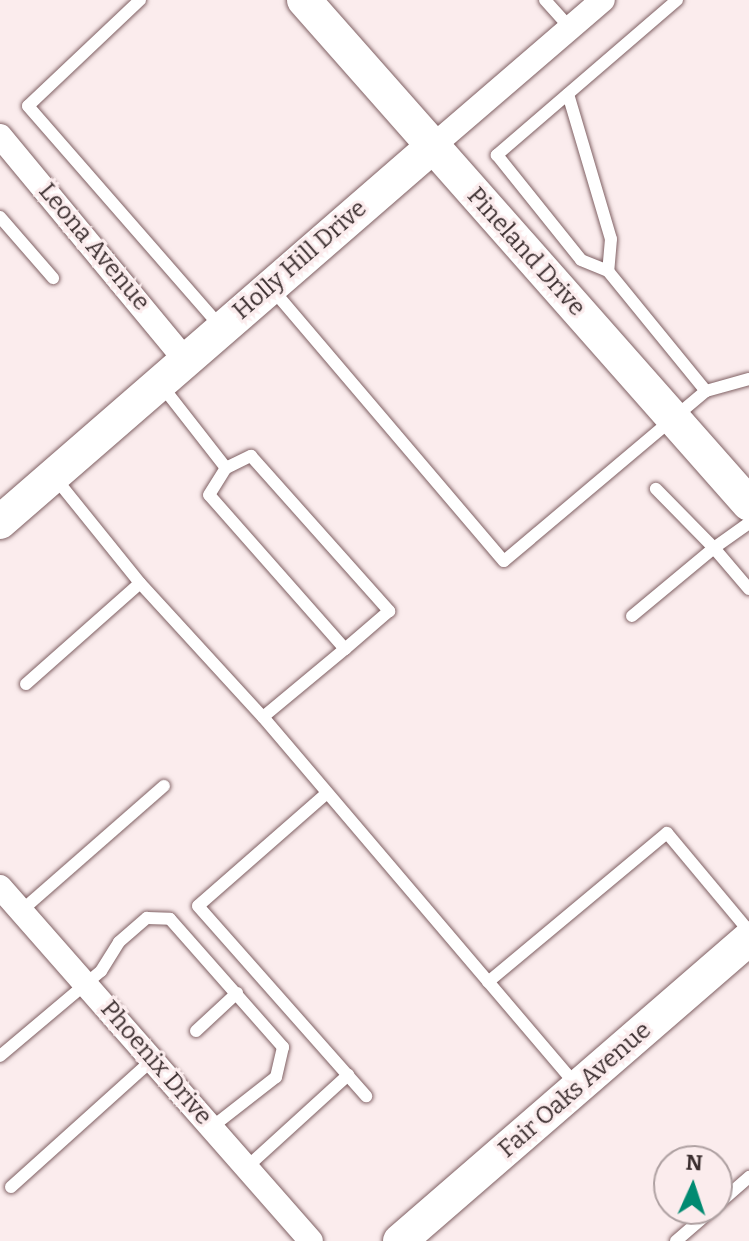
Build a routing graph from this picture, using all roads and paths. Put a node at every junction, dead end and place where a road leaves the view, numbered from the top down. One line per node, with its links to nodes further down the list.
1 (140, 0): 14 (lane)
2 (304, 0): 9 (street, Pineland Drive)
3 (545, 0): 6 (lane)
4 (603, 0): 6 (street, Holly Hill Drive)
5 (677, 0): 7 (lane)
6 (570, 28): 9 (street, Holly Hill Drive)
7 (568, 94): 11 (lane); 11 (lane)
8 (0, 138): 15 (street, Leona Avenue)
9 (433, 146): 13 (street, Holly Hill Drive); 19 (street, Pineland Drive)
10 (0, 217): 12 (lane)
11 (608, 271): 18 (lane)
12 (53, 278)
13 (270, 287): 14 (street, Holly Hill Drive); 19 (lane)
14 (221, 327): 15 (street, Holly Hill Drive)
15 (185, 360): 17 (street, Holly Hill Drive)
16 (749, 379): 18 (lane)
17 (160, 384): 20 (lane); 21 (street, Holly Hill Drive)
18 (706, 391): 19 (lane)
19 (673, 418): 23 (street, Pineland Drive)
20 (226, 468): 30 (lane); 30 (lane)
21 (54, 477): 24 (street, Holly Hill Drive); 27 (lane)
22 (656, 489): 26 (lane)
23 (749, 504)
24 (0, 522)
25 (749, 523): 26 (lane)
26 (714, 548): 28 (lane); 29 (lane)
27 (140, 583): 31 (lane); 32 (lane)
28 (749, 589)
29 (632, 616)
30 (345, 649): 32 (lane)
31 (26, 684)
32 (263, 717): 34 (lane)
33 (164, 786): 36 (lane)
34 (327, 793): 39 (lane); 45 (lane)
35 (0, 887): 36 (street, Phoenix Drive)
36 (21, 911): 40 (street, Phoenix Drive)
37 (749, 931): 39 (lane)
38 (749, 939): 46 (street, Fair Oaks Avenue)
39 (488, 982): 46 (lane)
40 (86, 984): 41 (lane); 43 (lane); 44 (street, Phoenix Drive)
41 (237, 993): 42 (lane); 48 (lane)
42 (196, 1031)
43 (0, 1056)
44 (153, 1059): 48 (street, Phoenix Drive); 51 (lane)
45 (348, 1075): 47 (lane); 49 (lane)
46 (578, 1087): 54 (street, Fair Oaks Avenue)
47 (366, 1096)
48 (212, 1127): 49 (street, Phoenix Drive)
49 (247, 1167): 55 (street, Phoenix Drive)
50 (749, 1177): 52 (lane)
51 (11, 1187)
52 (733, 1191)
53 (694, 1225): 56 (lane)
54 (406, 1239)
55 (311, 1241)
56 (676, 1241)

